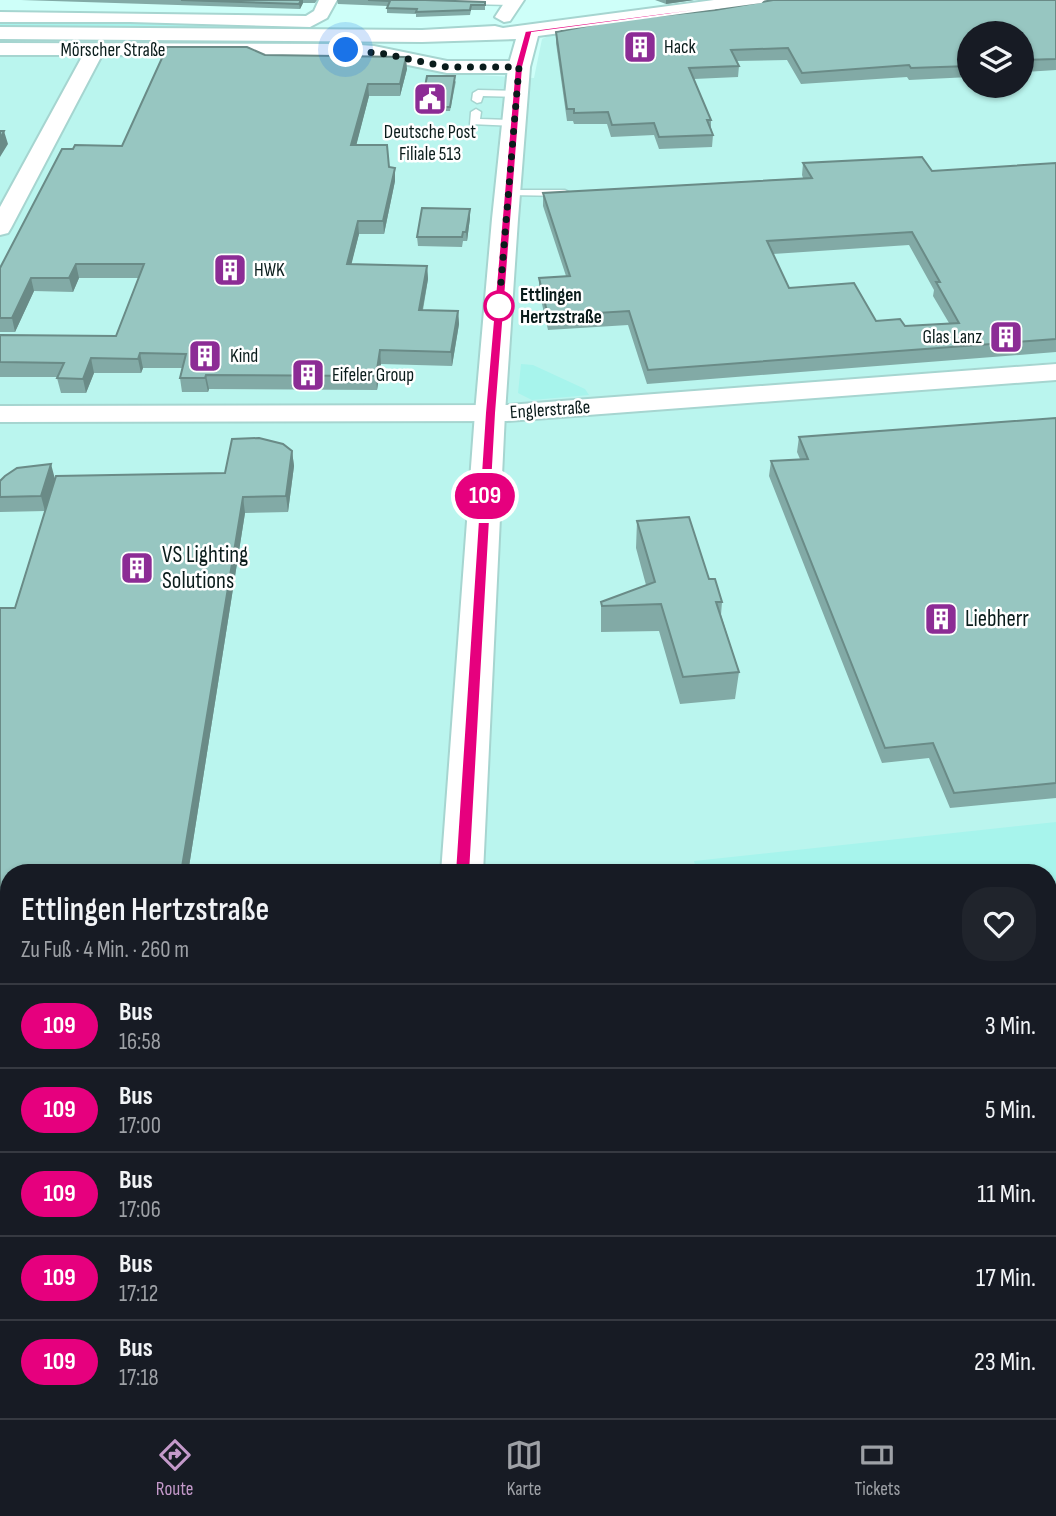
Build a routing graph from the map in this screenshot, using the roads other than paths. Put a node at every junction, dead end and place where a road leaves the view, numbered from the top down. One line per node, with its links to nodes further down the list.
1 (142, 0): 6 (street)
2 (328, 0): 6 (street, Mörscher Straße)
3 (426, 0): 8 (lane)
4 (761, 0): 8 (street, Mörscher Straße)
5 (0, 17): 6 (street, Mörscher Straße)
6 (130, 17)
7 (0, 33): 8 (street, Mörscher Straße)
8 (515, 37): 10 (street, Mörscher Straße); 12 (lane); 12 (lane); 13 (street)
9 (0, 49): 10 (street, Mörscher Straße)
10 (91, 58): 15 (street)
11 (479, 80): 12 (lane)
12 (477, 102)
13 (508, 193): 14 (lane); 17 (street)
14 (565, 193)
15 (0, 228)
16 (1056, 372): 17 (street, Englerstraße)
17 (490, 413): 18 (street, Englerstraße); 19 (street)
18 (0, 414)
19 (463, 864)

